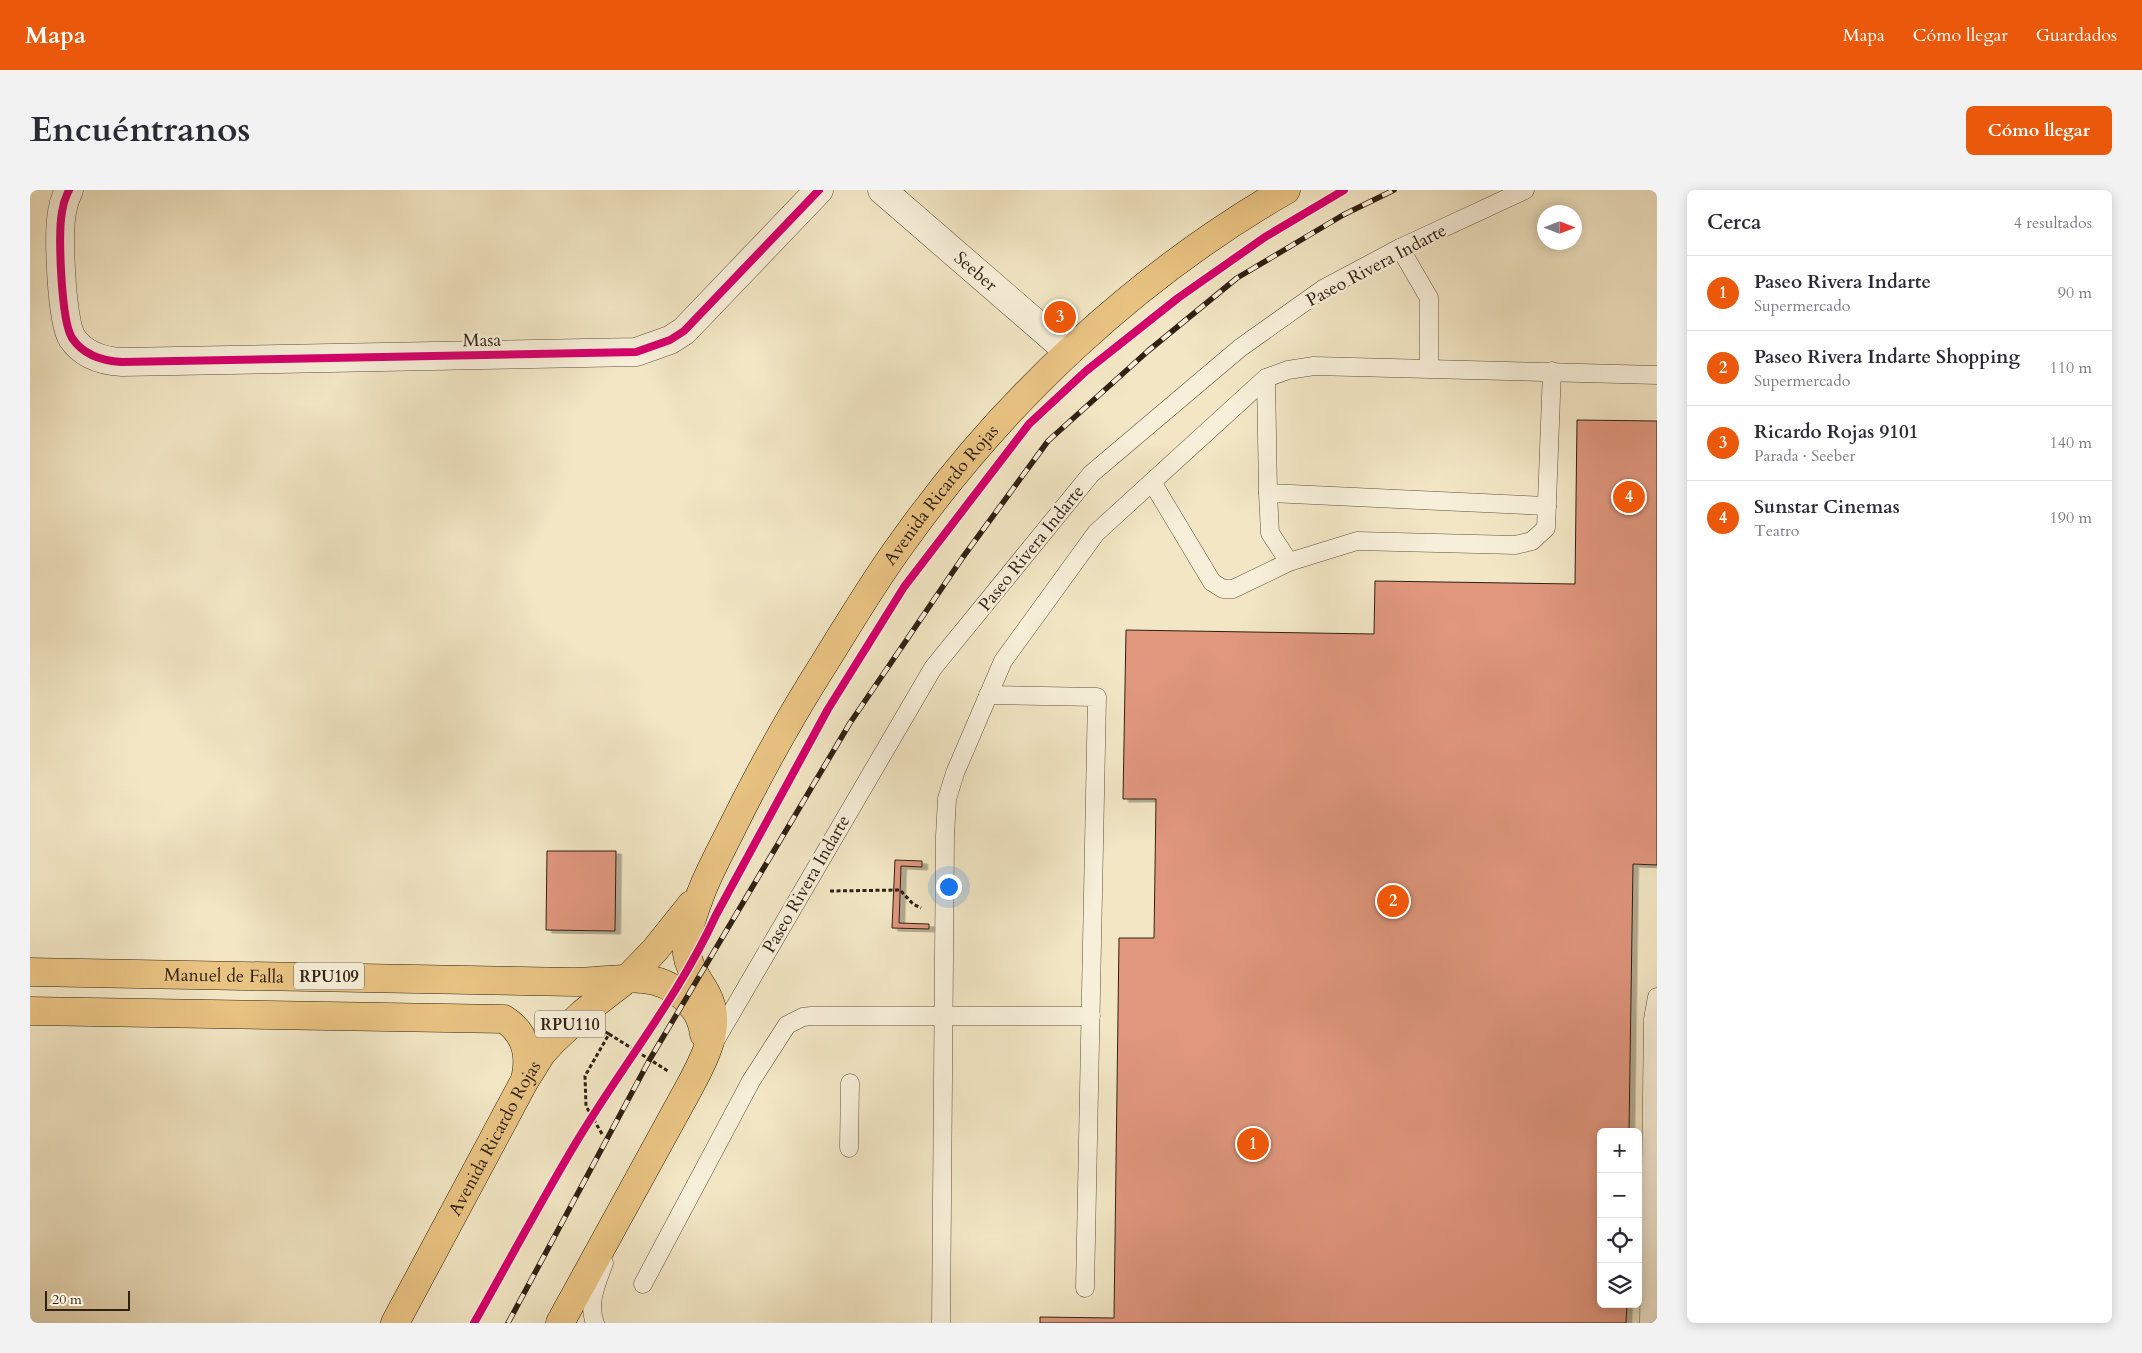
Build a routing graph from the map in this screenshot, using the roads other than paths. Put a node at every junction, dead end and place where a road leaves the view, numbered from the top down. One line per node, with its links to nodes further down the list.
1 (819, 190): 5 (street, Masa)
2 (882, 190): 7 (street, Seeber)
3 (1286, 190): 7 (main road, Avenida Ricardo Rojas / RPU110)
4 (1525, 190): 6 (lane, Paseo Rivera Indarte)
5 (68, 191)
6 (1400, 248): 8 (lane); 24 (lane, Paseo Rivera Indarte)
7 (1069, 352): 17 (main road, Avenida Ricardo Rojas / RPU110)
8 (1429, 368): 9 (lane); 11 (lane)
9 (1552, 371): 10 (lane); 14 (lane)
10 (1657, 375)
11 (1266, 378): 12 (lane); 13 (lane)
12 (1152, 482): 15 (lane); 16 (lane)
13 (1268, 493): 14 (lane); 15 (lane)
14 (1547, 506): 15 (lane)
15 (1288, 562)
16 (988, 694): 22 (lane); 23 (lane)
17 (702, 890): 19 (main road, Avenida Ricardo Rojas / RPU110); 24 (main road, Avenida Ricardo Rojas / RPU110)
18 (30, 972): 19 (main road, Manuel de Falla / RPU109)
19 (627, 979): 24 (main road, Avenida Ricardo Rojas / RPU109); 25 (main road, Avenida Ricardo Rojas / RPU110)
20 (1657, 997): 35 (lane)
21 (30, 1011): 25 (main road, RPU109)
22 (943, 1016): 23 (lane); 29 (lane); 34 (lane)
23 (1091, 1016): 30 (lane)
24 (695, 1077): 28 (main road, Avenida Ricardo Rojas / RPU109)
25 (525, 1080): 31 (main road, Avenida Ricardo Rojas / RPU109)
26 (850, 1083): 27 (lane)
27 (850, 1148)
28 (622, 1211): 32 (main road, Avenida Ricardo Rojas / RPU109); 33 (lane)
29 (643, 1284)
30 (1085, 1288)
31 (395, 1323)
32 (560, 1323)
33 (595, 1323)
34 (941, 1323)
35 (1650, 1323)

